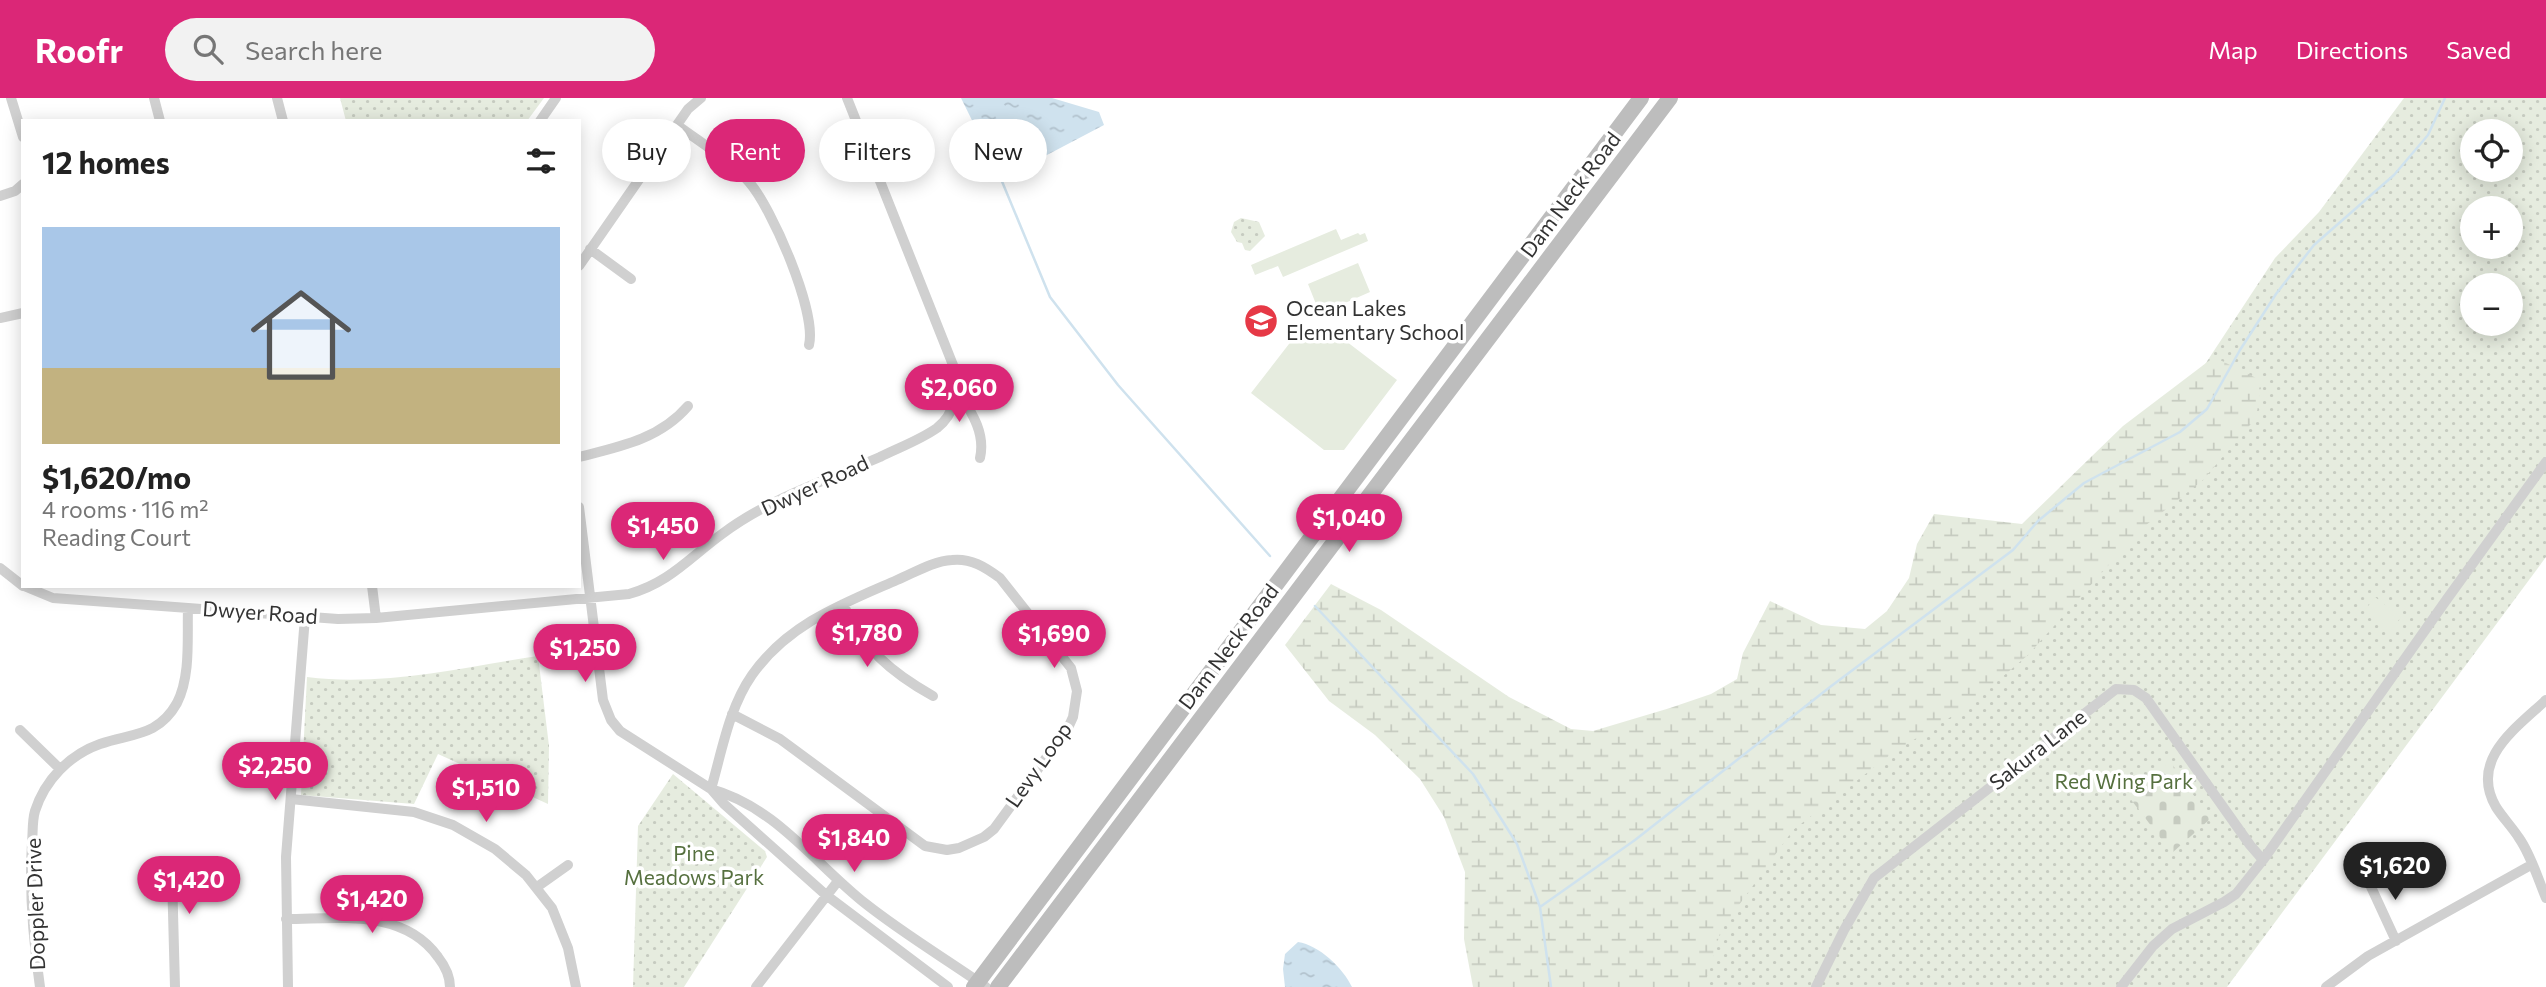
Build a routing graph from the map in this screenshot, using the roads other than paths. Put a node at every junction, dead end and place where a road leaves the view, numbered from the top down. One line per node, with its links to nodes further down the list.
1 (11, 98): 13 (street)
2 (154, 98): 9 (street)
3 (277, 98): 10 (street)
4 (556, 98): 11 (street)
5 (701, 98): 12 (street)
6 (847, 98): 26 (street)
7 (1641, 98): 23 (main road, Dam Neck Road)
8 (1670, 98): 25 (main road, Dam Neck Road)
9 (159, 119)
10 (282, 119)
11 (541, 119)
12 (681, 119)
13 (21, 130)
14 (691, 135): 24 (street)
15 (637, 182): 18 (street)
16 (21, 186): 17 (street)
17 (0, 196)
18 (590, 249): 19 (street); 20 (street)
19 (581, 262)
20 (631, 279)
21 (21, 313): 22 (street)
22 (0, 318)
23 (1464, 335): 25 (main road); 59 (main road, Dam Neck Road)
24 (809, 345)
25 (1481, 349): 67 (main road, Dam Neck Road)
26 (957, 389): 29 (street); 36 (street, Dwyer Road)
27 (688, 406): 28 (street)
28 (581, 456)
29 (980, 458)
30 (2546, 463): 49 (street)
31 (581, 522): 36 (street)
32 (0, 568): 33 (street, Dwyer Road)
33 (21, 584)
34 (28, 588): 38 (street, Dwyer Road)
35 (372, 588): 40 (street)
36 (591, 597): 40 (street, Dwyer Road); 46 (street)
37 (843, 604): 41 (street); 43 (street, Levy Loop); 43 (street, Levy Loop)
38 (188, 608): 39 (street, Dwyer Road); 45 (street, Doppler Drive)
39 (305, 617): 40 (street, Dwyer Road); 47 (street)
40 (376, 618)
41 (933, 696)
42 (2546, 700): 51 (street)
43 (732, 714): 46 (street, Levy Loop)
44 (20, 730): 45 (street)
45 (60, 769): 60 (street, Doppler Drive)
46 (711, 789): 53 (street); 55 (street)
47 (291, 799): 54 (street); 57 (street)
48 (161, 860): 61 (street)
49 (2263, 860): 68 (street, Sakura Lane); 69 (street)
50 (568, 864): 54 (street)
51 (2531, 865): 56 (street); 58 (street)
52 (2366, 876): 58 (street)
53 (838, 881): 55 (street); 59 (street)
54 (537, 887): 64 (street)
55 (826, 895): 65 (street); 66 (street)
56 (2546, 898)
57 (286, 919): 62 (street); 63 (street)
58 (2396, 941): 70 (street)
59 (979, 985)
60 (40, 987)
61 (175, 987)
62 (288, 987)
63 (450, 987)
64 (576, 987)
65 (756, 987)
66 (948, 987)
67 (998, 987)
68 (1816, 987)
69 (2121, 987)
70 (2326, 987)

